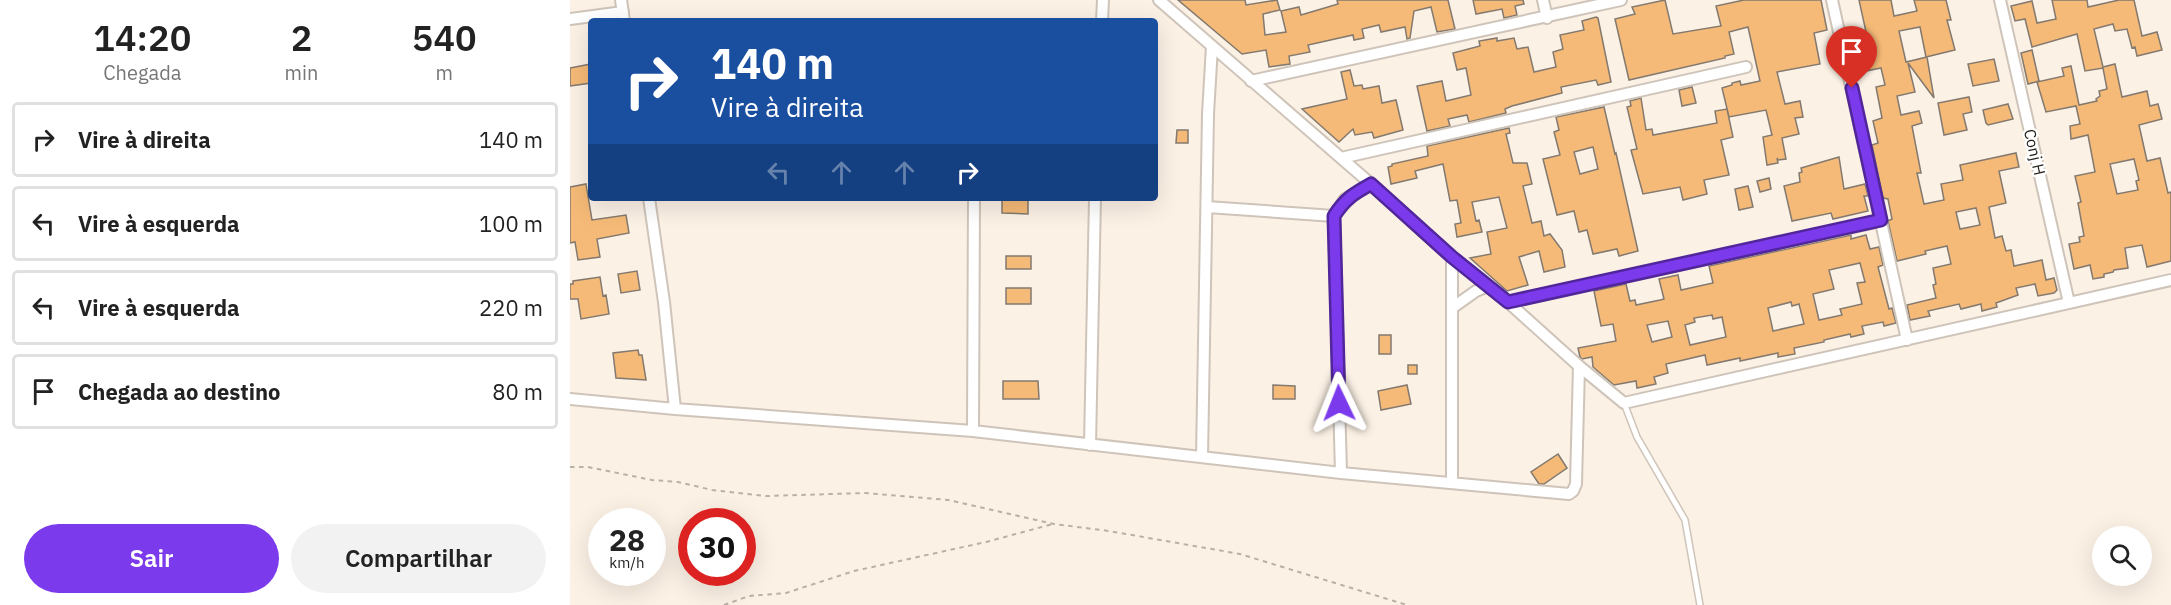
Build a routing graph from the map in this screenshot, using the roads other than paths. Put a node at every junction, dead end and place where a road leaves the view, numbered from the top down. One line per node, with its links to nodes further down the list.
1 (621, 0): 8 (street)
2 (1102, 0): 11 (street)
3 (1159, 0): 14 (street)
4 (1543, 0): 12 (street)
5 (1621, 0): 12 (street)
6 (1833, 0): 24 (street)
7 (2000, 0): 29 (street, Conj H)
8 (624, 17): 10 (street)
9 (588, 18): 13 (street)
10 (597, 18)
11 (1102, 18)
12 (1547, 18): 16 (street)
13 (570, 19)
14 (1212, 46): 16 (street); 22 (street)
15 (1746, 67): 17 (street)
16 (1251, 81): 17 (street)
17 (1341, 158): 18 (street)
18 (1371, 184): 23 (street); 25 (street)
19 (649, 201): 35 (street)
20 (974, 201): 36 (street)
21 (1095, 201): 37 (street)
22 (1207, 207): 23 (street); 38 (street)
23 (1334, 216): 39 (street)
24 (1881, 220): 28 (street); 31 (street)
25 (1452, 257): 27 (street); 30 (street)
26 (2171, 280): 29 (street)
27 (1488, 286): 28 (street); 30 (street)
28 (1508, 302): 32 (street)
29 (2070, 303): 31 (street)
30 (1452, 308): 40 (street)
31 (1907, 339): 34 (street)
32 (1579, 366): 34 (street); 40 (street)
33 (570, 399): 35 (street)
34 (1624, 403): 41 (lane)
35 (675, 410): 36 (street)
36 (973, 431): 37 (street)
37 (1090, 445): 38 (street)
38 (1202, 458): 39 (street)
39 (1341, 473): 40 (street)
40 (1452, 483)
41 (1700, 605)

